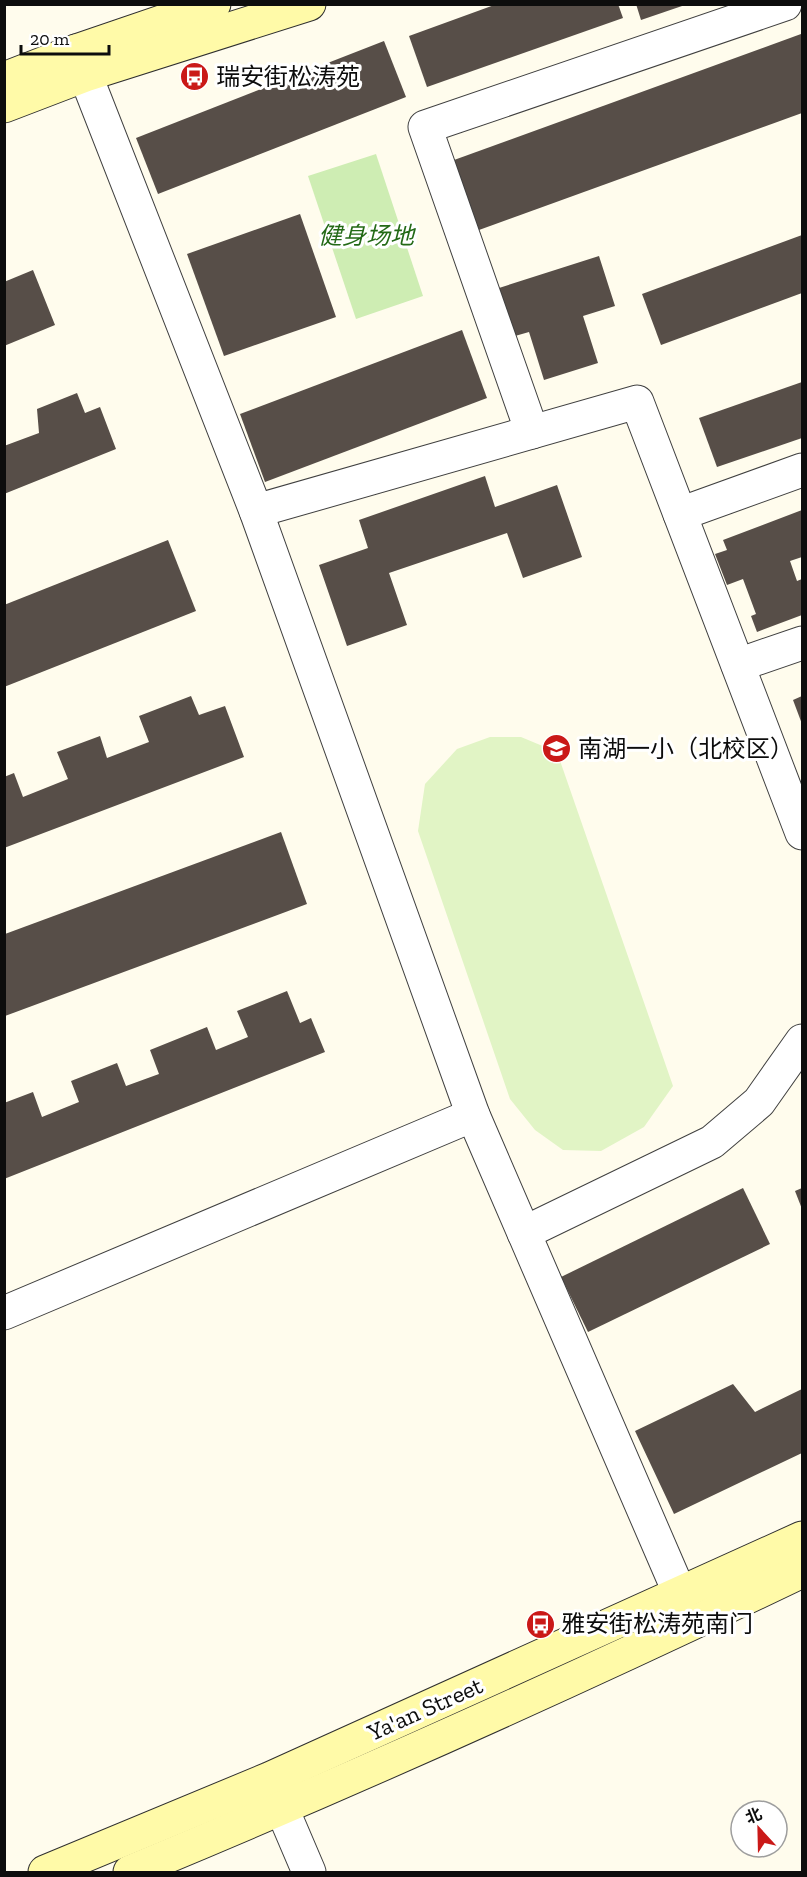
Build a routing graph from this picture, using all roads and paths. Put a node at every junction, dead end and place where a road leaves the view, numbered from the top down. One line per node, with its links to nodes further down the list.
1 (214, 4): 4 (main road)
2 (309, 4): 4 (main road)
3 (785, 4): 7 (street)
4 (81, 63): 5 (main road); 6 (main road); 9 (street)
5 (4, 79)
6 (4, 106)
7 (532, 432): 9 (street); 10 (street)
8 (802, 470): 10 (street)
9 (256, 511): 15 (street)
10 (680, 514): 12 (street)
11 (802, 643): 12 (street)
12 (738, 665): 13 (street)
13 (802, 833)
14 (802, 1041): 16 (street)
15 (472, 1115): 16 (street); 17 (street)
16 (524, 1233): 20 (street)
17 (4, 1312)
18 (802, 1538): 20 (main road, Ya'an Street)
19 (802, 1571): 22 (main road, Ya'an Street)
20 (680, 1594): 21 (main road, Ya'an Street)
21 (269, 1779): 22 (street); 23 (main road, Ya'an Street)
22 (282, 1809): 24 (main road, Ya'an Street); 25 (street)
23 (45, 1872)
24 (130, 1872)
25 (309, 1872)

